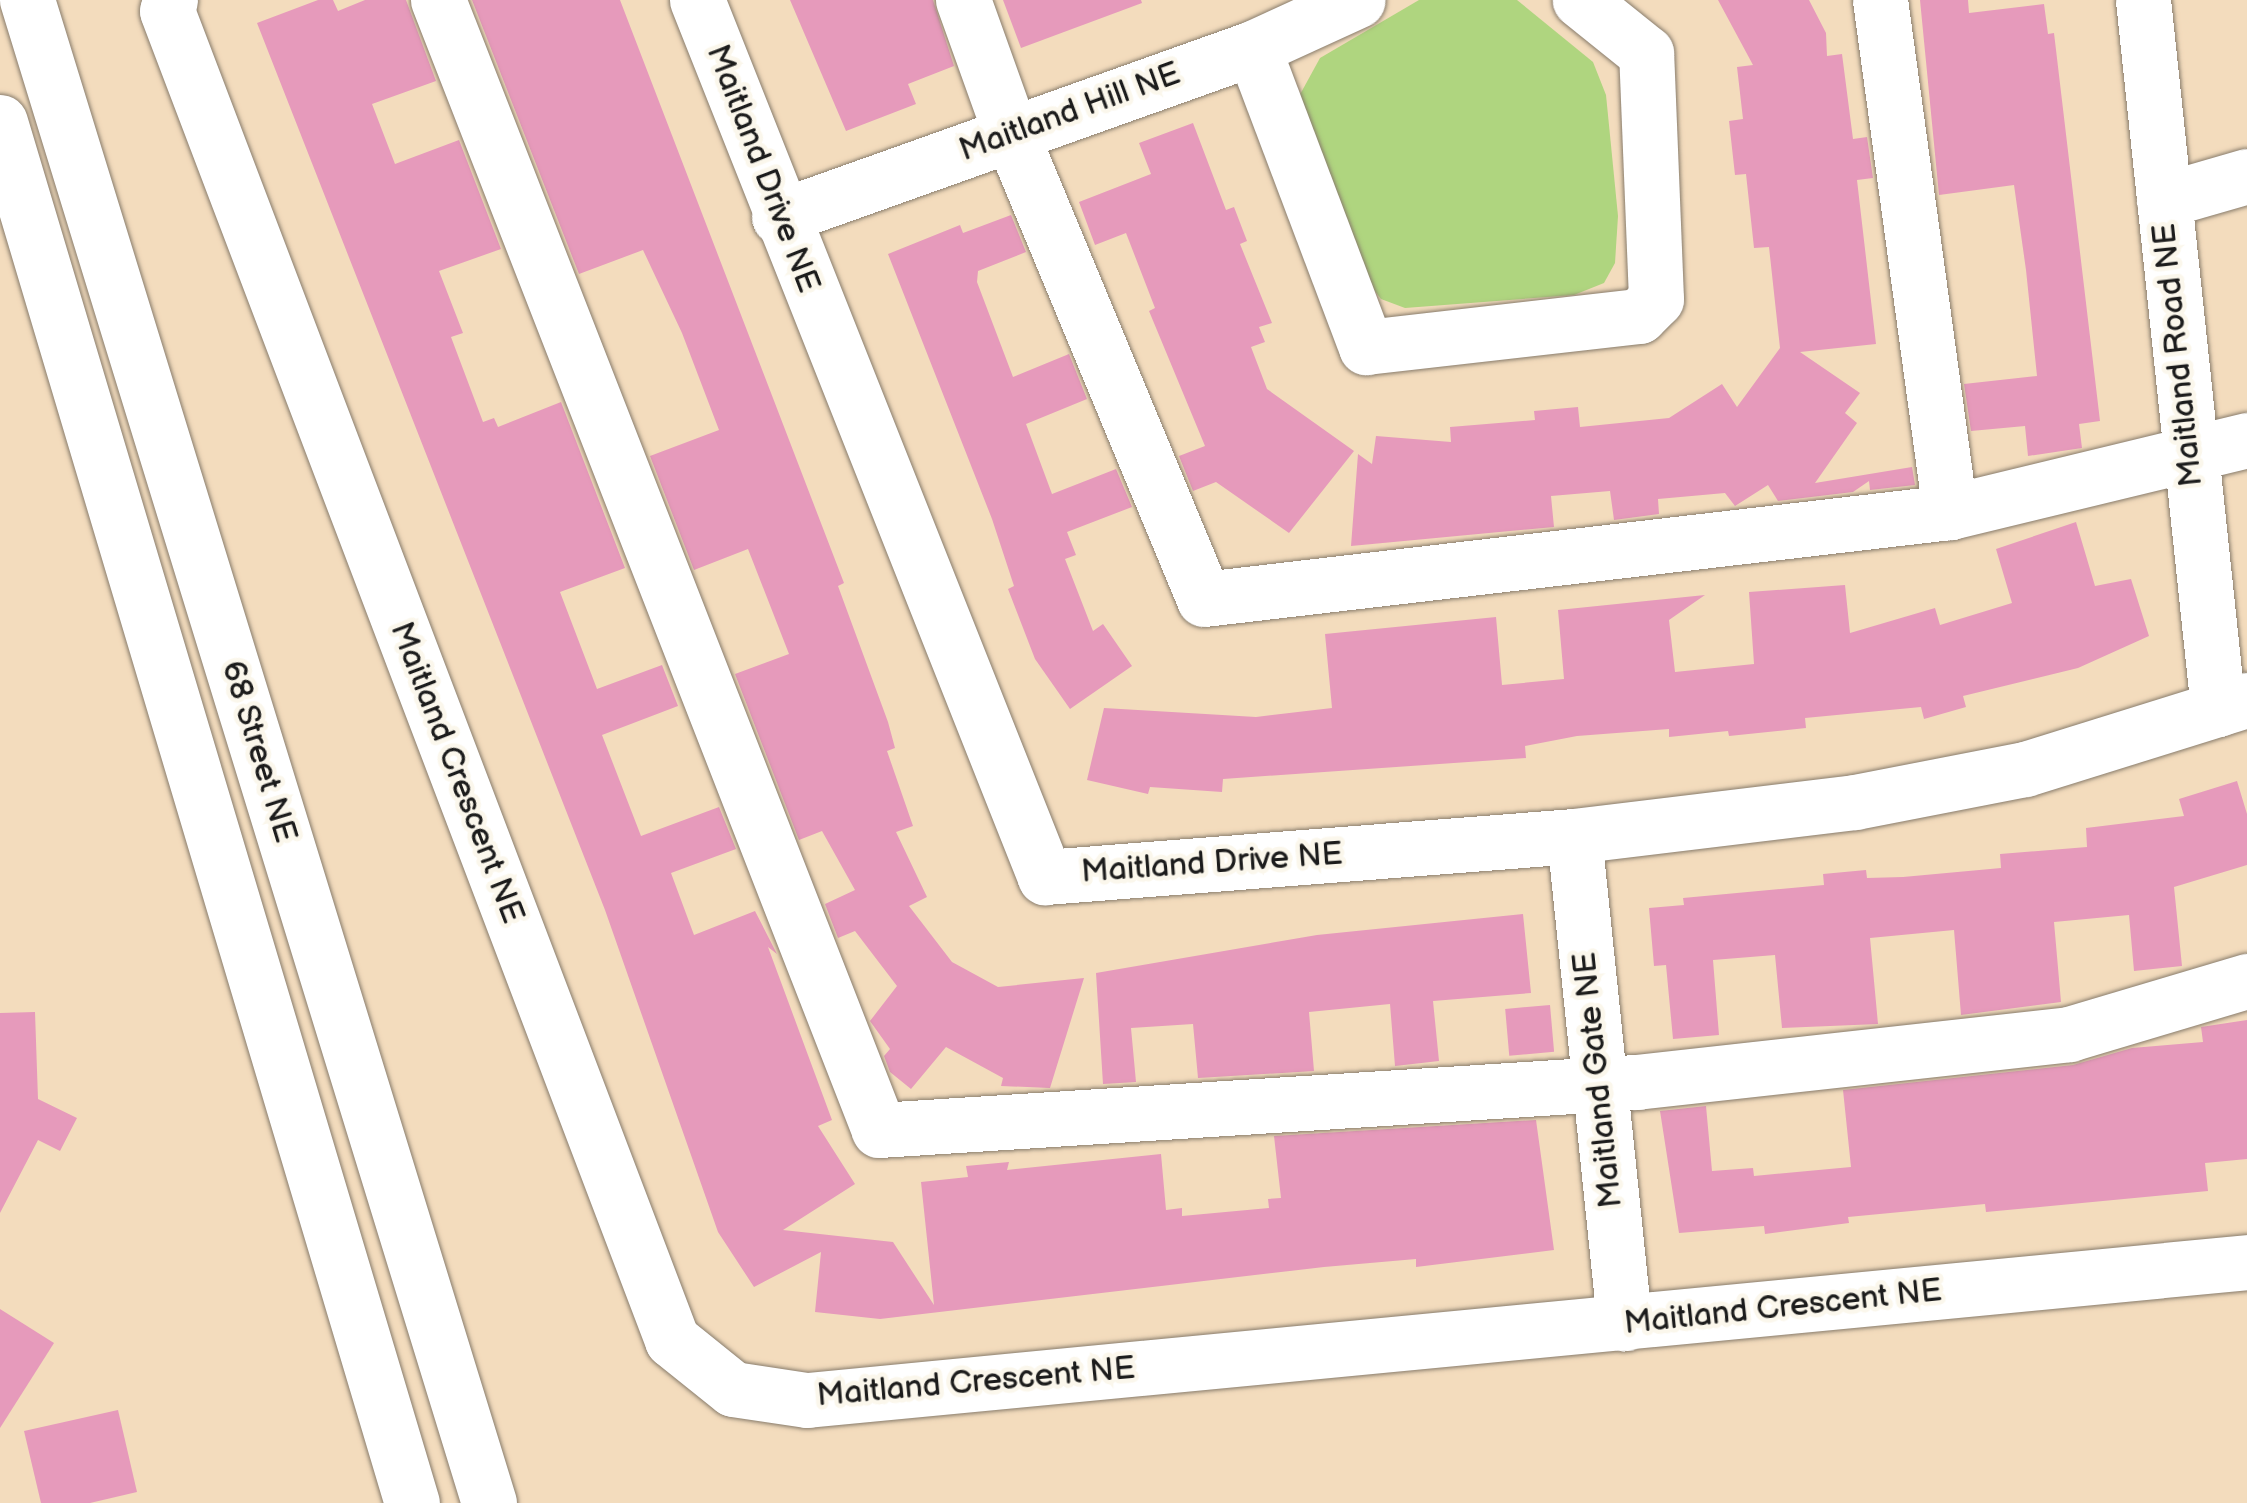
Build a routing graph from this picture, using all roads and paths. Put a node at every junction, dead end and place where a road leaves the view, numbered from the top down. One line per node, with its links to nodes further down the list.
1 (27, 0): 26 (street, 68 Street NE)
2 (170, 0): 24 (street, Maitland Crescent NE)
3 (438, 0): 22 (street)
4 (697, 0): 15 (street, Maitland Drive NE)
5 (963, 0): 12 (street)
6 (1358, 0): 10 (street, Maitland Hill NE)
7 (1580, 0): 10 (street)
8 (1880, 0): 18 (street)
9 (2142, 0): 14 (street, Maitland Road NE)
10 (1253, 48): 12 (street, Maitland Hill NE)
11 (0, 122): 25 (street, 68 Street NE)
12 (1011, 134): 15 (street, Maitland Hill NE); 18 (street)
13 (2247, 176): 14 (street)
14 (2164, 200): 17 (street, Maitland Road NE)
15 (779, 217): 20 (street, Maitland Drive NE)
16 (2247, 440): 17 (street)
17 (2188, 457): 18 (street); 19 (street, Maitland Road NE)
18 (1950, 512)
19 (2232, 704): 20 (street, Maitland Drive NE)
20 (1574, 836): 22 (street, Maitland Gate NE)
21 (2247, 981): 22 (street)
22 (1600, 1086): 24 (street, Maitland Gate NE)
23 (2247, 1262): 24 (street, Maitland Crescent NE)
24 (1624, 1323)
25 (412, 1503)
26 (489, 1503)

